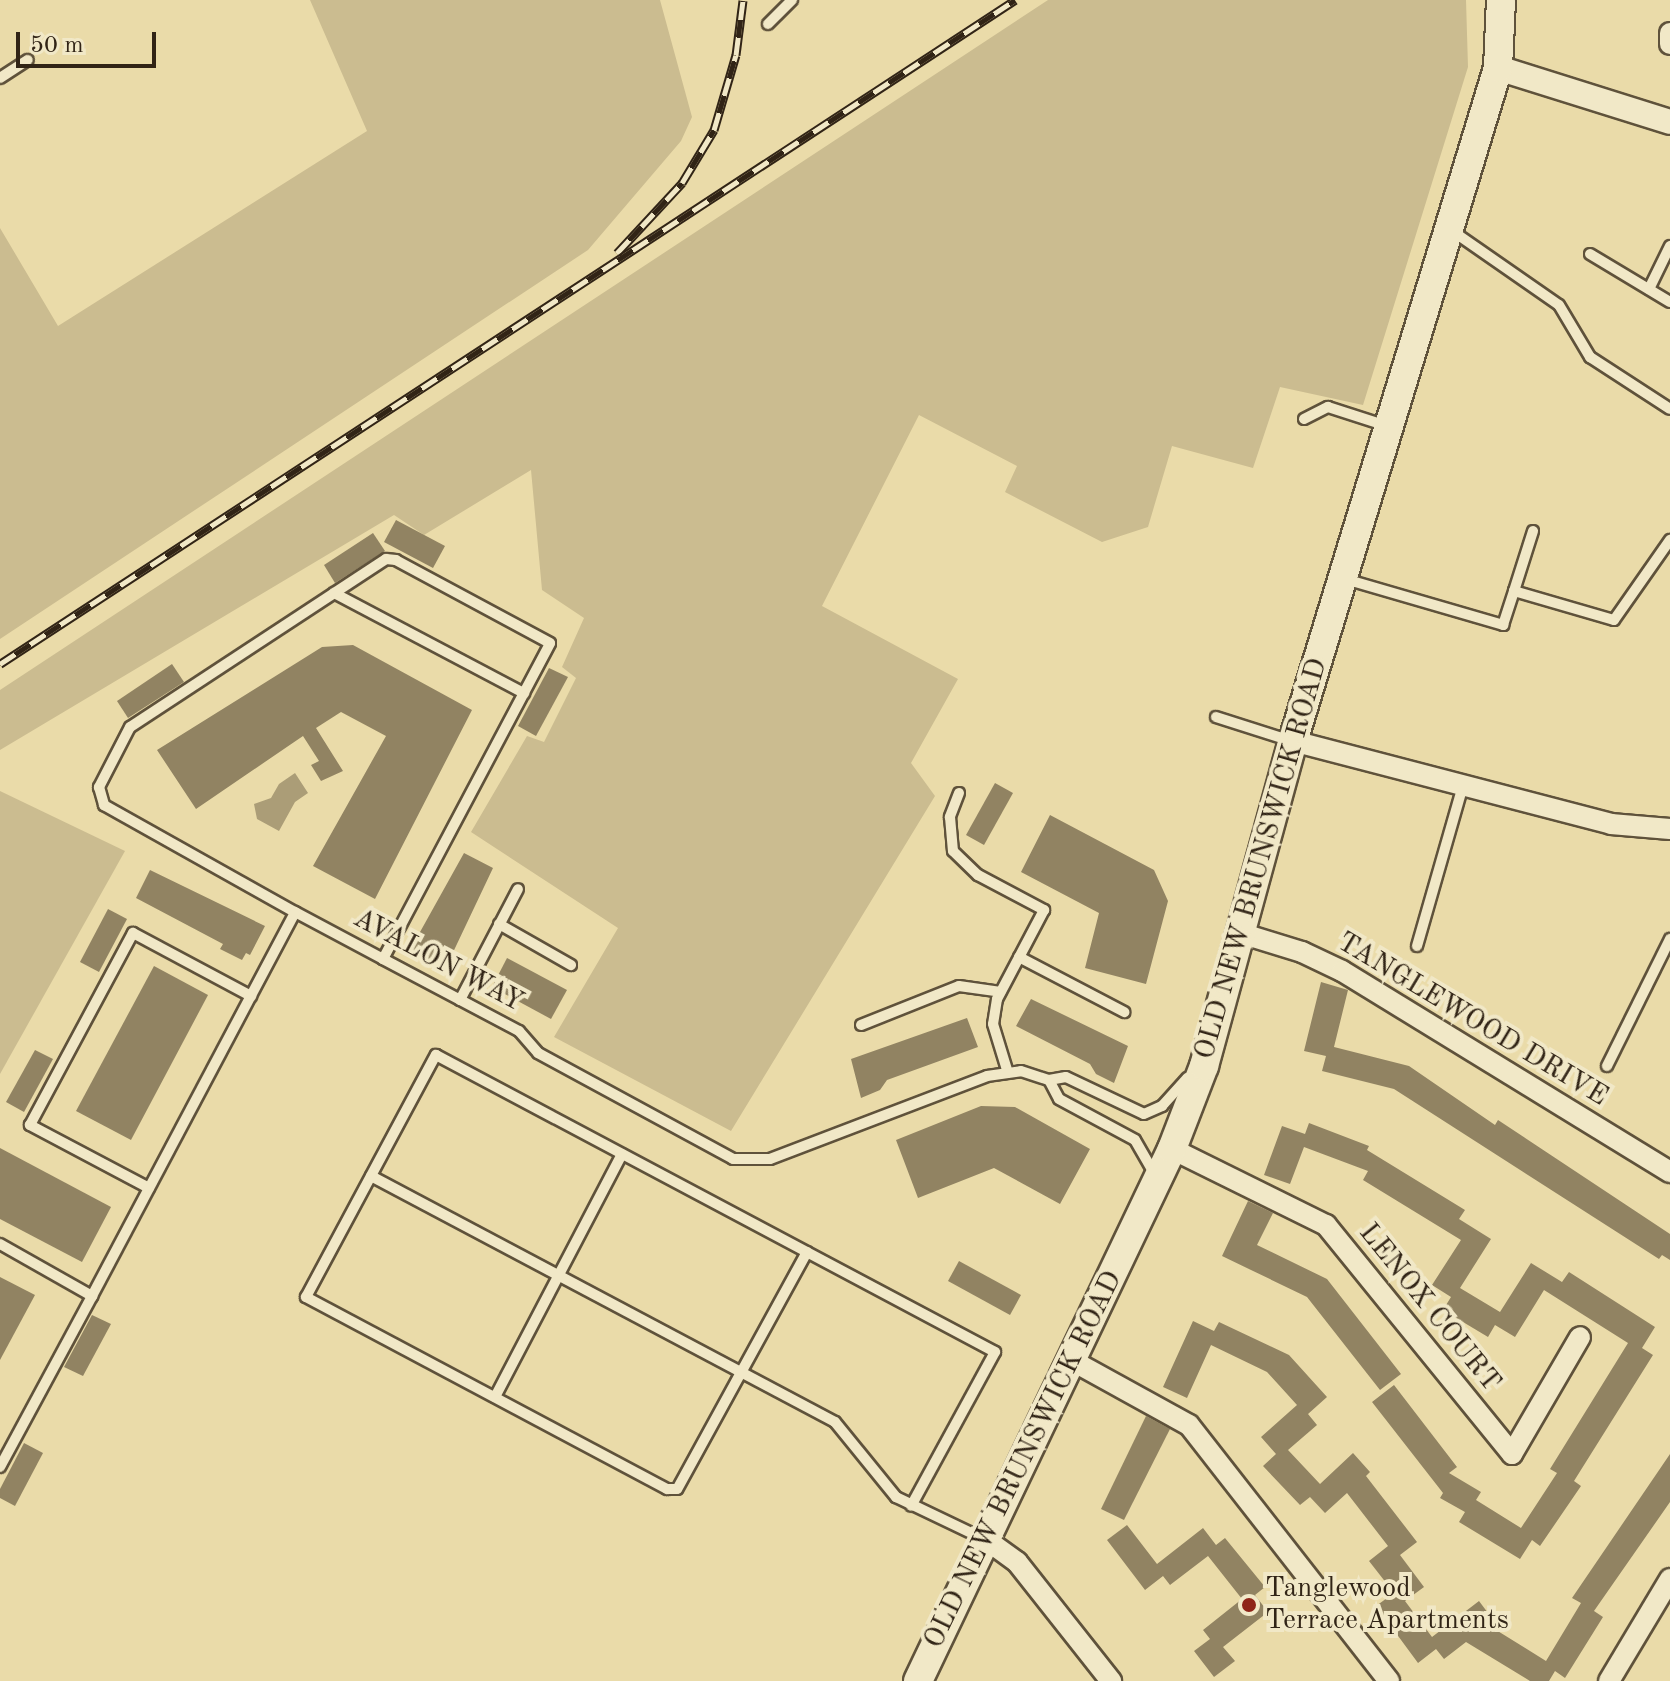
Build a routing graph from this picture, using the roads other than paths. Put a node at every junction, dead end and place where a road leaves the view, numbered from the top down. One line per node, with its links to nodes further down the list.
1 (792, 0): 3 (lane)
2 (1501, 0): 7 (main road, OLD NEW BRUNSWICK ROAD)
3 (768, 24)
4 (1670, 33): 5 (street)
5 (1670, 44)
6 (28, 60): 8 (lane)
7 (1498, 68): 9 (street); 10 (main road, OLD NEW BRUNSWICK ROAD)
8 (0, 78)
9 (1670, 122)
10 (1449, 229): 15 (lane); 17 (main road, OLD NEW BRUNSWICK ROAD)
11 (1670, 246): 13 (lane)
12 (1590, 254): 13 (lane)
13 (1649, 289): 14 (lane)
14 (1670, 302)
15 (1670, 409)
16 (1304, 419): 17 (lane)
17 (1389, 426): 20 (main road, OLD NEW BRUNSWICK ROAD)
18 (1533, 531): 21 (lane)
19 (1670, 540): 21 (lane)
20 (1343, 579): 21 (lane); 25 (main road, OLD NEW BRUNSWICK ROAD)
21 (1514, 591)
22 (334, 593): 23 (lane); 23 (lane); 30 (lane, AVALON WAY)
23 (524, 693): 36 (lane)
24 (1216, 717): 25 (lane)
25 (1293, 741): 26 (street); 32 (main road, OLD NEW BRUNSWICK ROAD)
26 (1463, 786): 28 (street); 34 (lane)
27 (959, 793): 35 (lane)
28 (1670, 829)
29 (518, 889): 31 (lane)
30 (295, 912): 36 (lane, AVALON WAY); 39 (lane)
31 (499, 924): 37 (lane); 40 (lane)
32 (1237, 932): 43 (main road, OLD NEW BRUNSWICK ROAD); 49 (street, TANGLEWOOD DRIVE)
33 (1670, 939): 44 (lane)
34 (1417, 946)
35 (1019, 957): 38 (lane); 41 (lane)
36 (383, 959): 40 (lane, AVALON WAY)
37 (571, 965)
38 (1001, 992): 42 (lane); 45 (lane)
39 (251, 996): 52 (lane); 52 (lane)
40 (460, 1000): 45 (lane, AVALON WAY)
41 (1124, 1012)
42 (861, 1025)
43 (1208, 1048): 46 (lane, AVALON WAY); 47 (main road, OLD NEW BRUNSWICK ROAD)
44 (1607, 1066)
45 (1008, 1073): 46 (lane, AVALON WAY)
46 (1049, 1080): 51 (lane)
47 (1172, 1149): 51 (main road, OLD NEW BRUNSWICK ROAD); 57 (street, LENOX COURT)
48 (622, 1154): 50 (lane); 54 (lane); 55 (lane)
49 (1670, 1172)
50 (371, 1176): 55 (lane); 60 (lane)
51 (1157, 1180): 58 (main road, OLD NEW BRUNSWICK ROAD)
52 (149, 1188): 56 (lane)
53 (0, 1244): 56 (lane)
54 (807, 1252): 59 (lane); 62 (lane)
55 (558, 1276): 59 (lane); 60 (lane)
56 (92, 1296): 61 (lane)
57 (1580, 1337)
58 (1073, 1361): 63 (main road, OLD NEW BRUNSWICK ROAD); 67 (street)
59 (743, 1373): 60 (lane); 62 (lane)
60 (495, 1397)
61 (0, 1467)
62 (911, 1506): 63 (lane)
63 (988, 1541): 65 (main road, OLD NEW BRUNSWICK ROAD); 66 (street)
64 (1670, 1579): 68 (street)
65 (918, 1681)
66 (1111, 1681)
67 (1389, 1681)
68 (1609, 1681)

